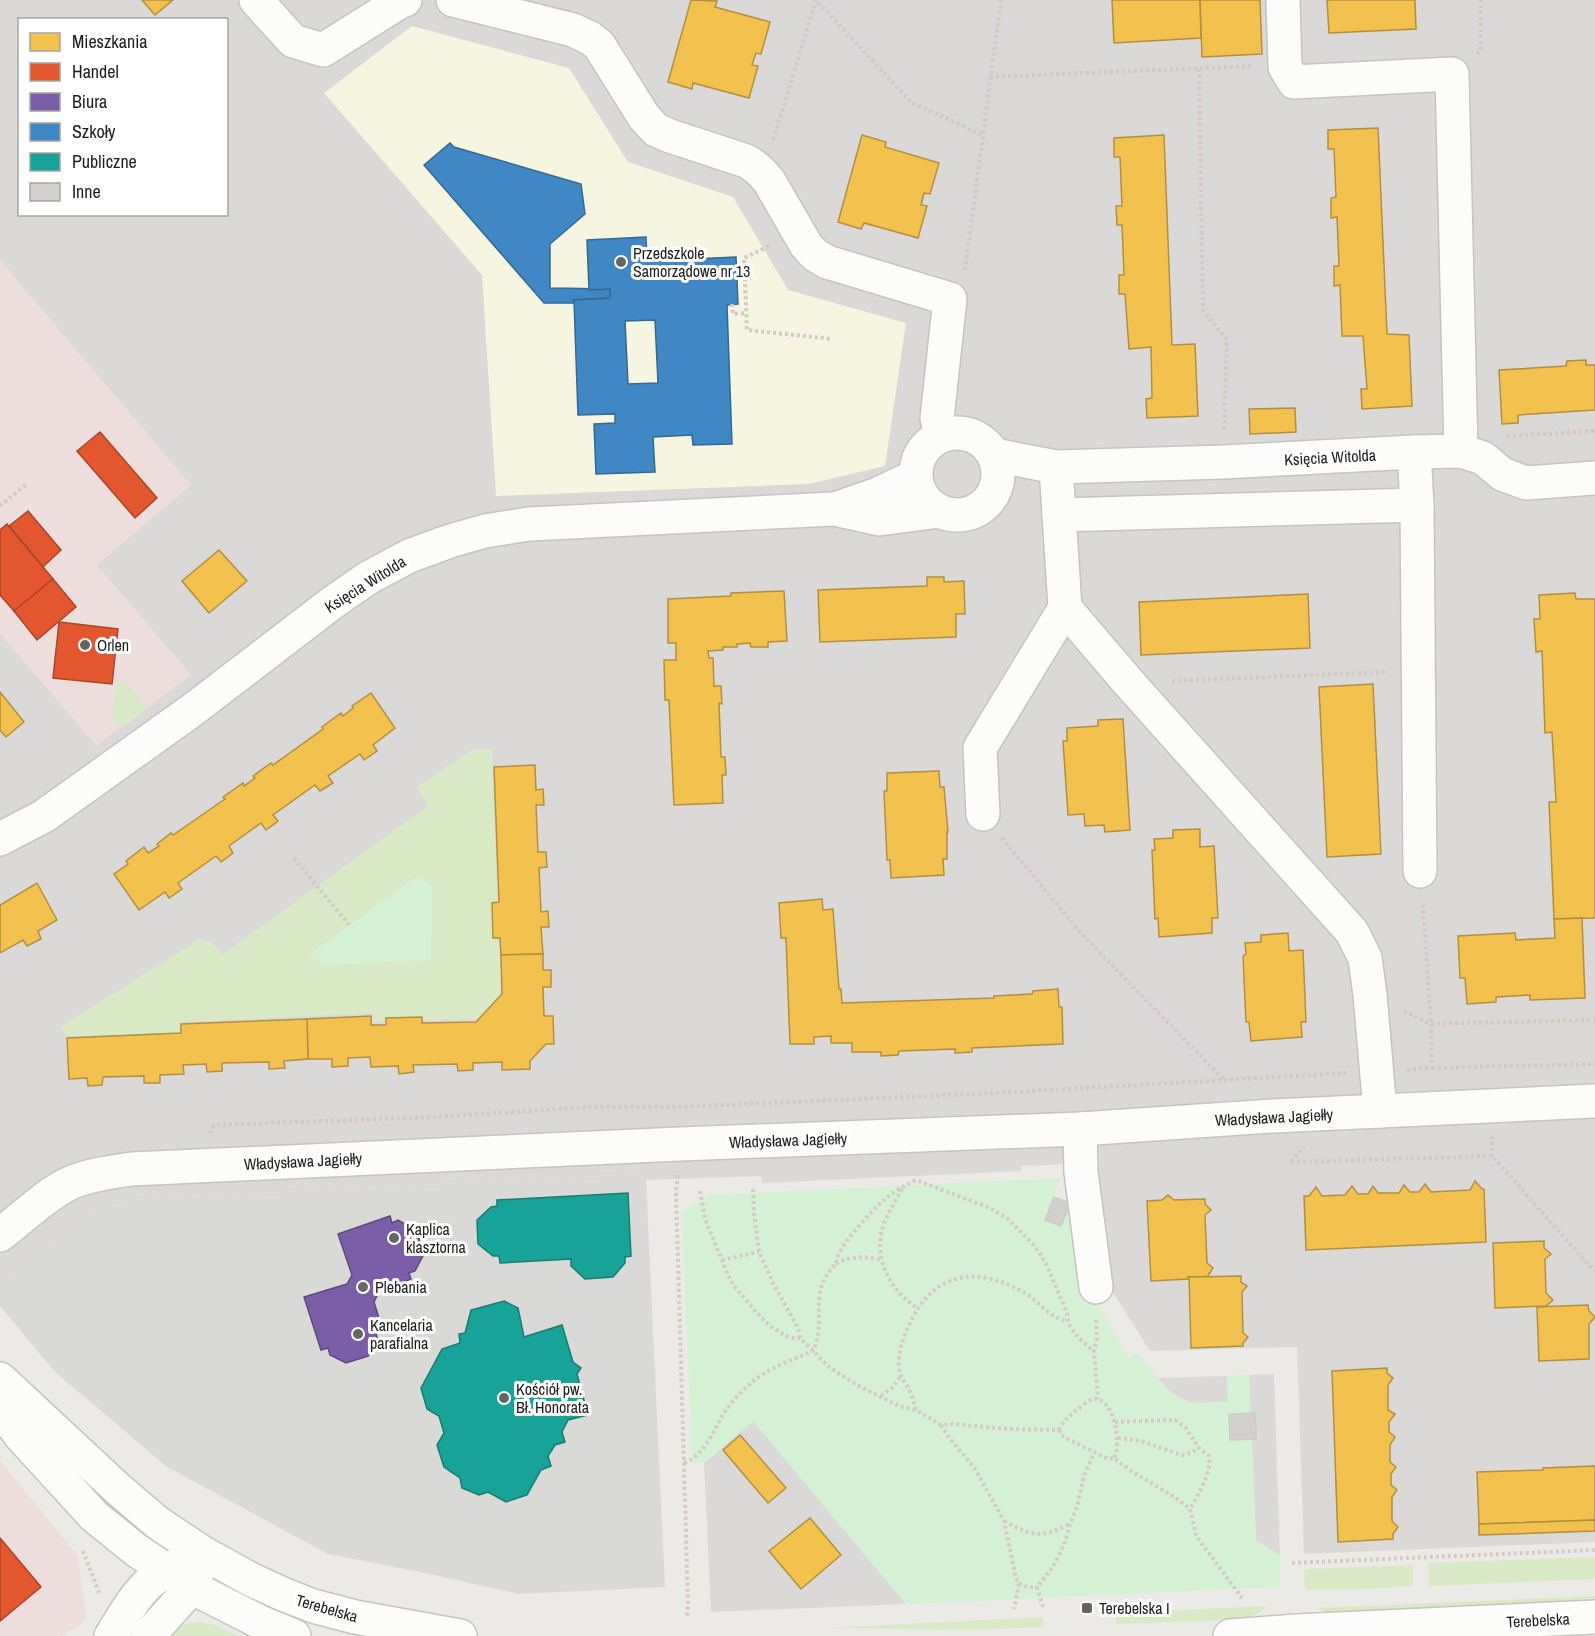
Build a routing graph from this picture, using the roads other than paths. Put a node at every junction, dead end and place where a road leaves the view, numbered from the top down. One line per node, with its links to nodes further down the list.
1 (256, 0): 2 (street)
2 (405, 0)
3 (453, 0): 5 (street)
4 (1283, 0): 6 (street)
5 (941, 436): 8 (street); 10 (street)
6 (1461, 445): 7 (street, Księcia Witolda); 11 (street, Księcia Witolda)
7 (1414, 452): 9 (street, Księcia Witolda); 13 (street)
8 (994, 455): 9 (street, Księcia Witolda); 12 (street)
9 (1056, 467): 12 (street, Księcia Witolda); 16 (street)
10 (916, 476): 14 (street, Księcia Witolda); 15 (street)
11 (1595, 478)
12 (995, 490): 15 (street)
13 (1417, 505): 16 (street); 20 (street)
14 (834, 509): 15 (street, Księcia Witolda); 19 (street, Księcia Witolda)
15 (940, 511)
16 (1059, 515): 17 (street)
17 (1065, 608): 18 (street); 22 (street)
18 (983, 814)
19 (0, 839)
20 (1420, 871)
21 (1595, 1101): 22 (street, Władysława Jagiełły)
22 (1380, 1111): 23 (street, Władysława Jagiełły)
23 (1080, 1129): 24 (street, Władysława Jagiełły); 25 (street)
24 (0, 1235)
25 (1096, 1287)
26 (0, 1378): 29 (street, Terebelska)
27 (0, 1408): 28 (street)
28 (94, 1516): 30 (street); 33 (street)
29 (203, 1553): 30 (street); 31 (street); 35 (street, Terebelska)
30 (165, 1570): 31 (street); 33 (street)
31 (193, 1588): 33 (street); 34 (street)
32 (1595, 1617): 36 (street, Terebelska)
33 (121, 1621)
34 (294, 1636)
35 (460, 1636)
36 (1230, 1636)

